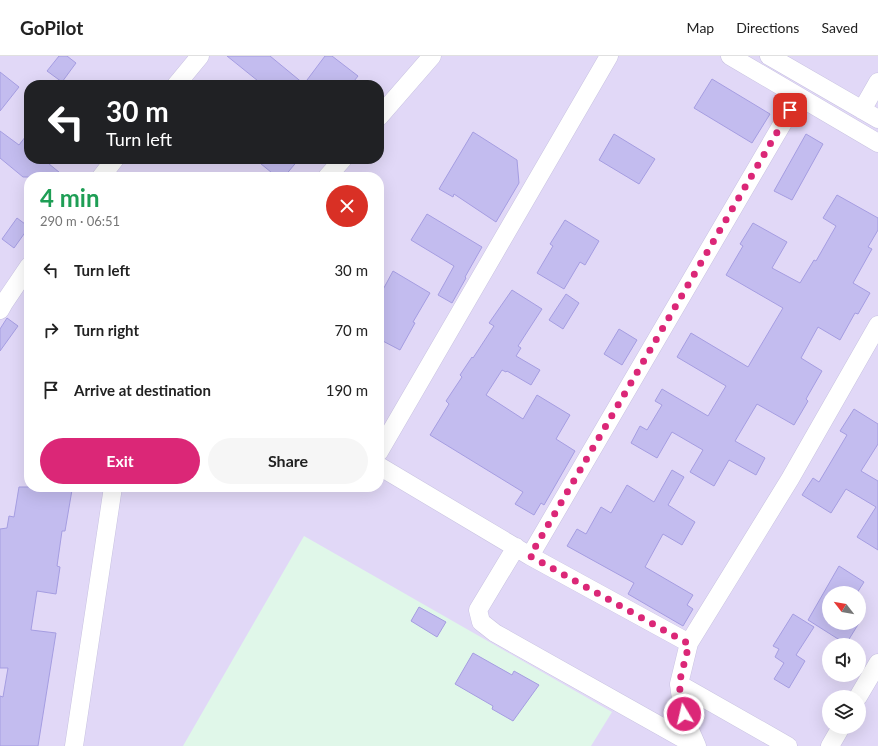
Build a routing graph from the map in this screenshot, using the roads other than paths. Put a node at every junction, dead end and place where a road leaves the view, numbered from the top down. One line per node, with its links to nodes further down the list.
1 (200, 56): 6 (street)
2 (432, 56): 10 (street)
3 (609, 56): 20 (street)
4 (730, 56): 8 (street)
5 (769, 56): 9 (street)
6 (180, 80)
7 (878, 82): 9 (street)
8 (798, 97): 12 (street); 23 (street)
9 (862, 110): 11 (street)
10 (384, 111)
11 (878, 120)
12 (878, 143)
13 (111, 164): 15 (street)
14 (339, 164): 16 (street)
15 (105, 172)
16 (331, 172)
17 (24, 273): 18 (street)
18 (0, 310)
19 (878, 324): 24 (street)
20 (384, 443)
21 (384, 469): 23 (street)
22 (112, 492): 29 (street)
23 (523, 552): 24 (street); 30 (street)
24 (689, 644): 26 (street)
25 (878, 662): 27 (street)
26 (679, 684): 30 (street); 31 (street)
27 (862, 690)
28 (837, 734): 32 (street)
29 (74, 746)
30 (697, 746)
31 (788, 746)
32 (830, 746)

